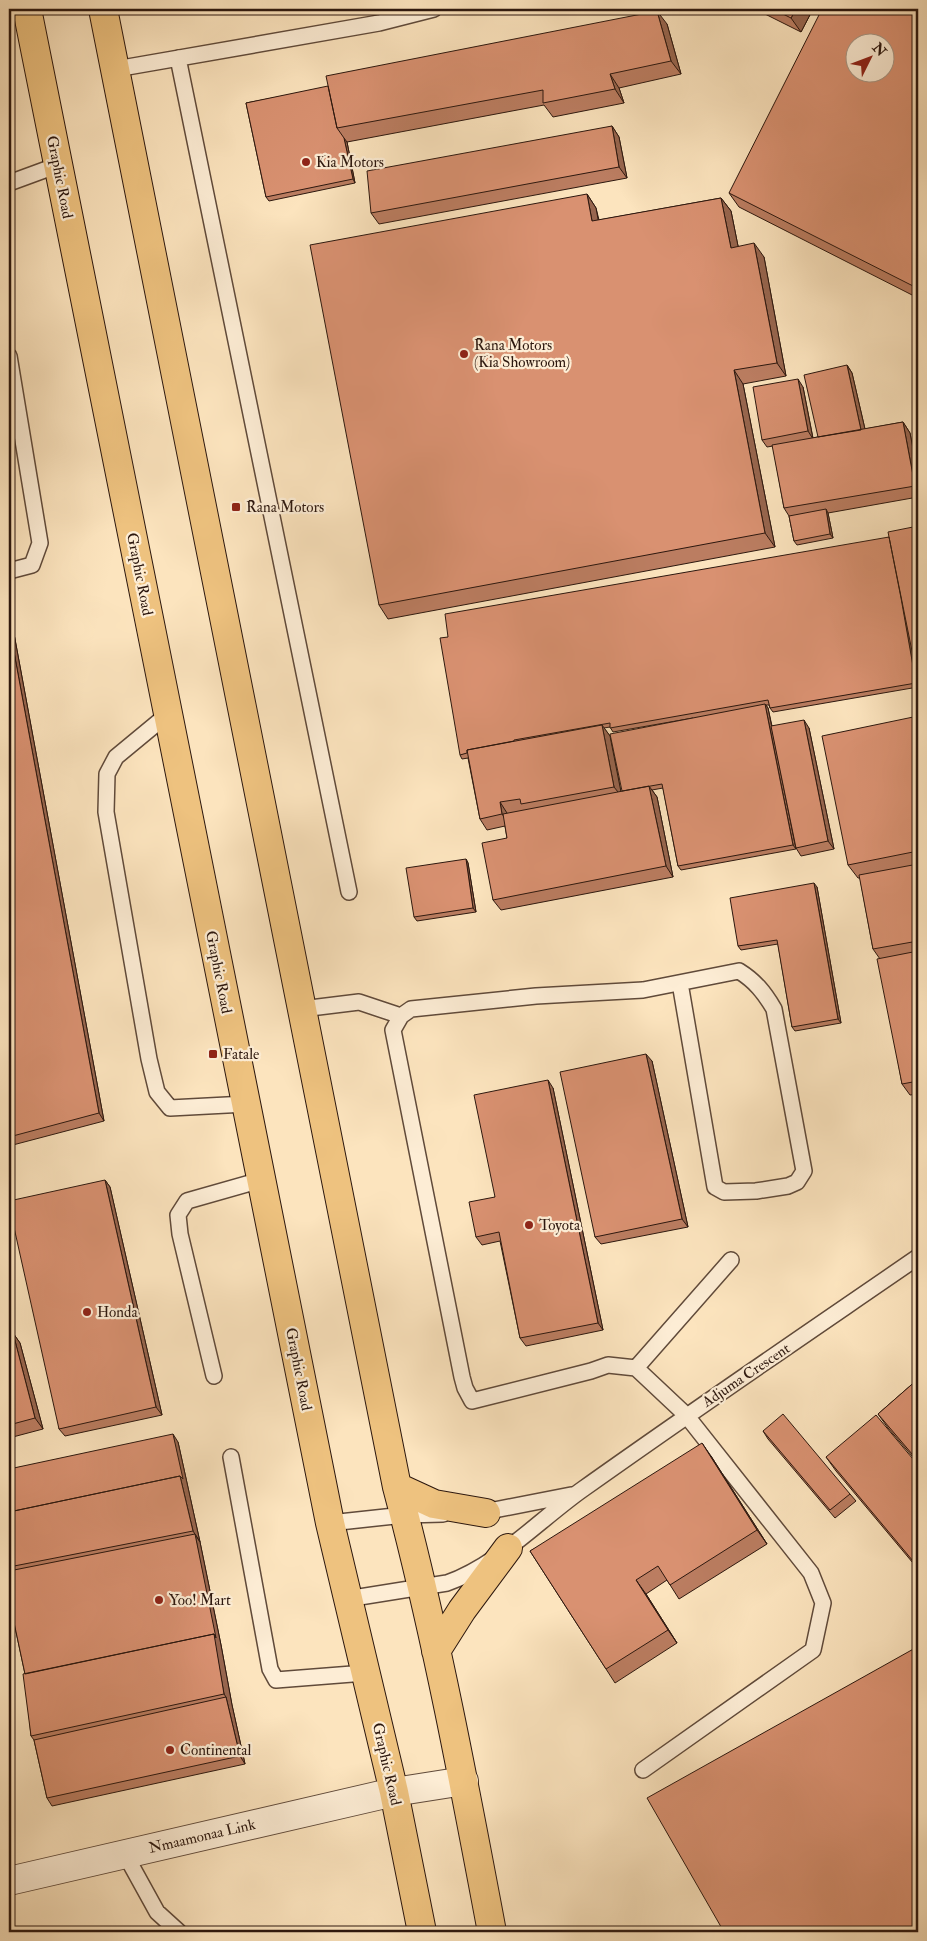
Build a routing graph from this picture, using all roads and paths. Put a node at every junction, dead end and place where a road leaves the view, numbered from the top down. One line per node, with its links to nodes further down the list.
1 (27, 9): 6 (main road, Graphic Road)
2 (103, 9): 5 (main road)
3 (434, 9): 4 (lane)
4 (178, 58): 5 (lane); 11 (lane)
5 (116, 69): 13 (main road)
6 (58, 165): 7 (lane); 10 (main road, Graphic Road)
7 (9, 182)
8 (9, 356): 9 (lane)
9 (9, 571)
10 (168, 714): 15 (main road, Graphic Road); 15 (lane)
11 (349, 892)
12 (680, 983): 12 (lane); 14 (lane)
13 (302, 1008): 14 (lane); 23 (main road)
14 (401, 1016): 19 (lane)
15 (246, 1104): 16 (main road, Graphic Road)
16 (261, 1180): 20 (lane); 27 (main road, Graphic Road)
17 (918, 1257): 21 (lane, Adjuma Crescent)
18 (731, 1260): 19 (lane)
19 (636, 1368): 21 (lane)
20 (214, 1376)
21 (686, 1416): 24 (lane, Adjuma Crescent); 33 (lane)
22 (231, 1457): 32 (lane)
23 (397, 1487): 25 (main road); 26 (main road)
24 (575, 1494): 25 (lane, Adjuma Crescent); 28 (lane, Adjuma Crescent)
25 (486, 1513): 26 (lane, Adjuma Crescent)
26 (404, 1515): 27 (lane, Adjuma Crescent); 29 (main road)
27 (330, 1523): 30 (main road, Graphic Road)
28 (508, 1548): 29 (lane, Adjuma Crescent); 31 (main road)
29 (423, 1586): 30 (lane, Adjuma Crescent); 31 (main road)
30 (347, 1599): 32 (main road, Graphic Road)
31 (436, 1651): 34 (main road)
32 (365, 1673): 35 (main road, Graphic Road)
33 (643, 1770)
34 (464, 1781): 35 (street, Nmaamonaa Link); 40 (main road)
35 (394, 1792): 36 (street, Nmaamonaa Link); 39 (main road, Graphic Road)
36 (125, 1854): 37 (street, Nmaamonaa Link); 38 (lane)
37 (9, 1881)
38 (179, 1932)
39 (422, 1932)
40 (492, 1932)

